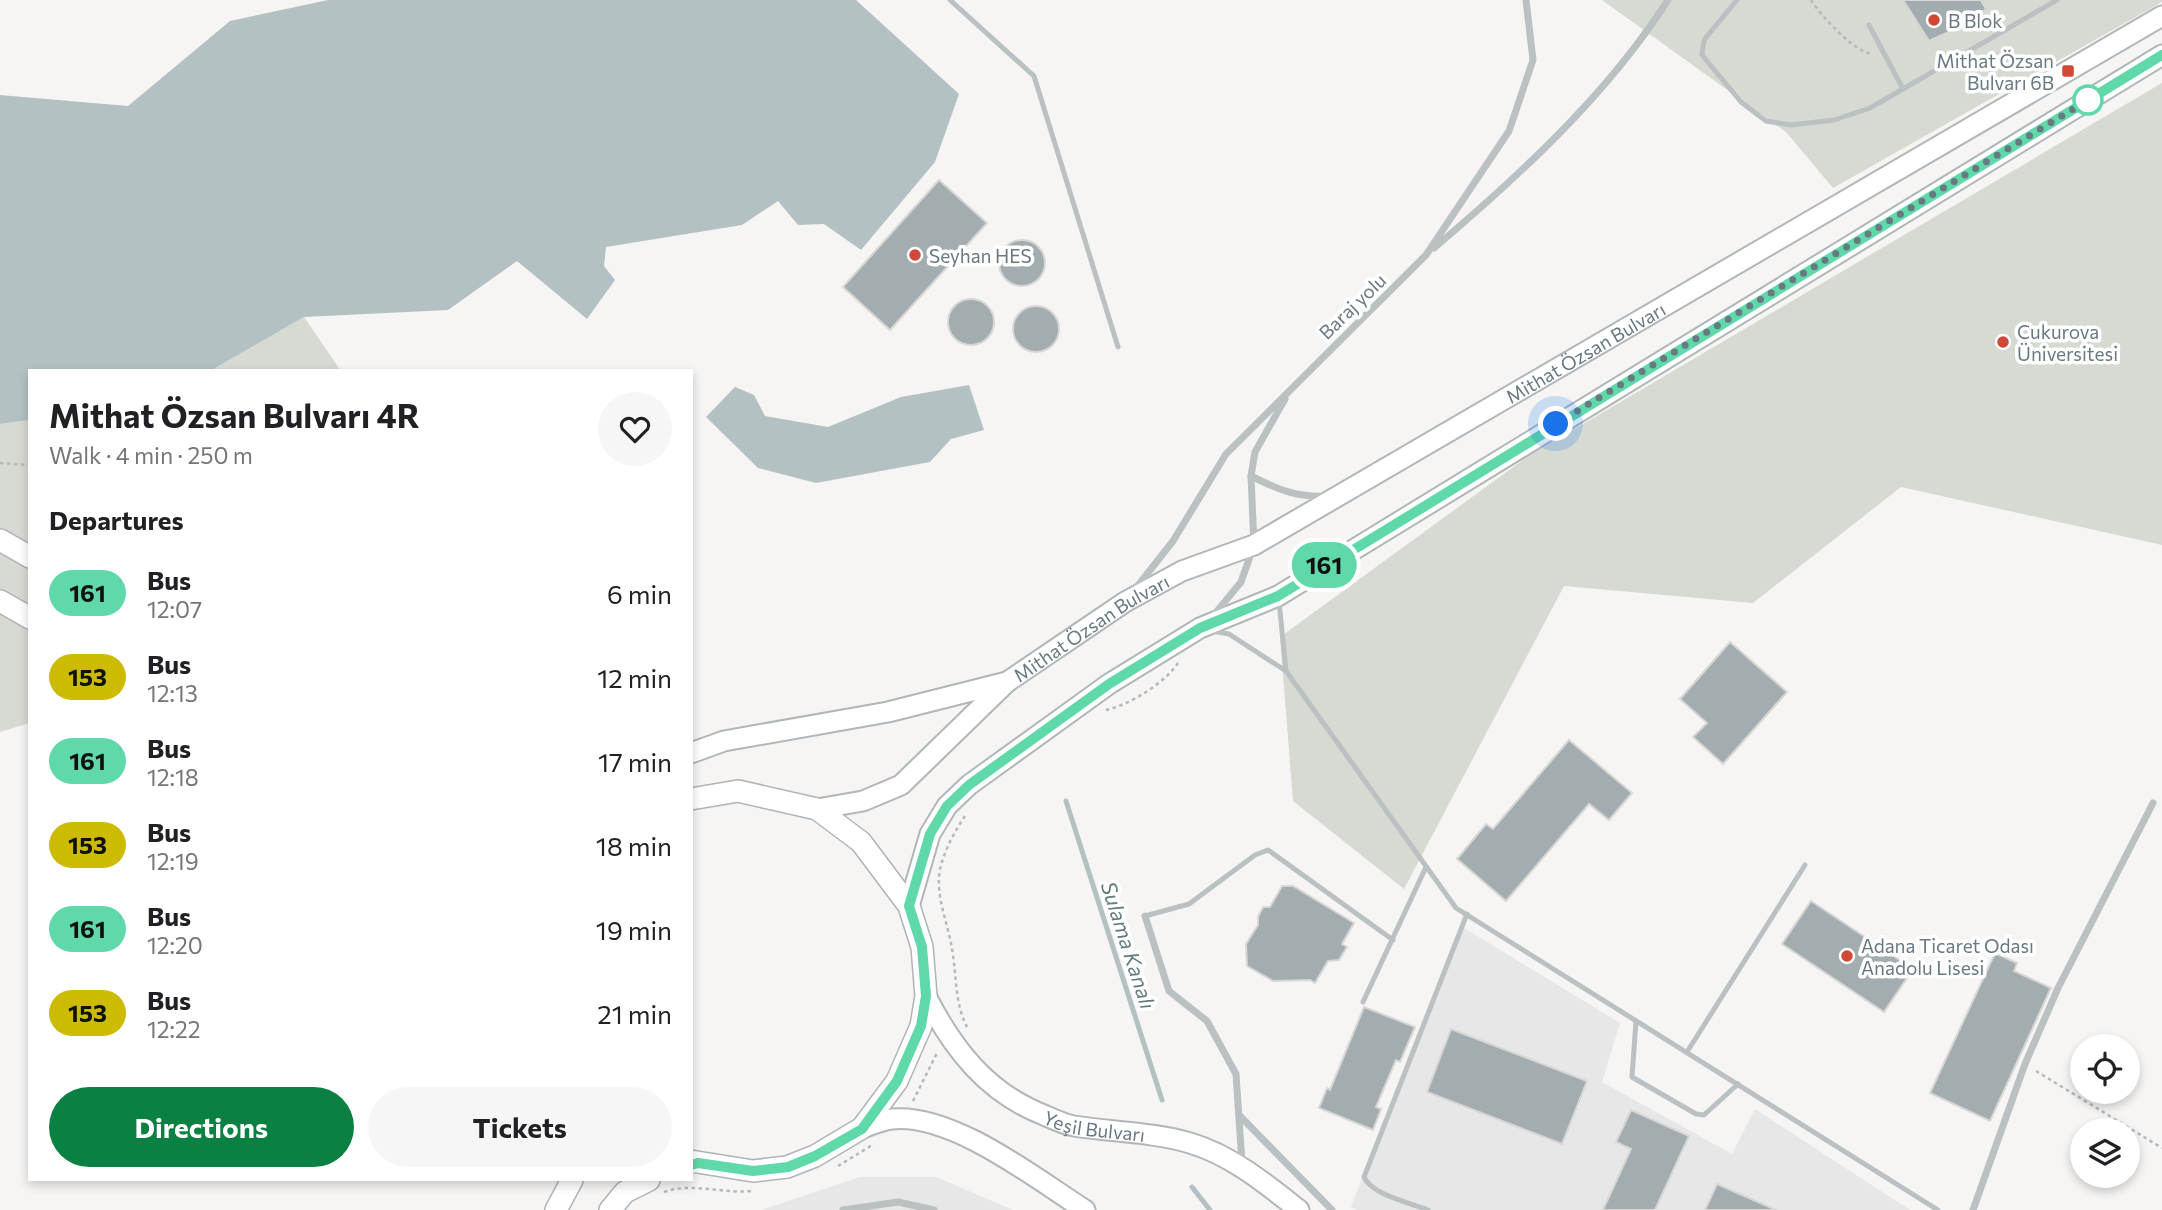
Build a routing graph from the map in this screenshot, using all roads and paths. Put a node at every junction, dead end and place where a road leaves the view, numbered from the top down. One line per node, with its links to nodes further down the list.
1 (950, 0): 13 (lane)
2 (1526, 0): 12 (street, Baraj yolu)
3 (1668, 0): 12 (street)
4 (1737, 0): 11 (lane)
5 (1811, 0): 9 (path)
6 (2057, 0): 11 (lane)
7 (2162, 16): 18 (main road, Mithat Özsan Bulvarı)
8 (1869, 25): 9 (lane)
9 (1883, 50): 11 (lane)
10 (2162, 55): 22 (main road)
11 (1903, 89)
12 (1426, 255): 14 (street, Baraj yolu)
13 (1118, 347)
14 (1291, 390): 17 (street); 24 (street, Baraj yolu)
15 (0, 463): 16 (path)
16 (28, 465)
17 (1251, 476): 18 (street); 20 (street)
18 (1338, 496): 20 (main road, Mithat Özsan Bulvarı)
19 (0, 540): 21 (main road)
20 (1254, 545): 24 (main road, Mithat Özsan Bulvarı); 26 (street)
21 (28, 556)
22 (1278, 596): 26 (main road); 28 (lane)
23 (0, 601): 25 (main road)
24 (1125, 602): 29 (main road, Mithat Özsan Bulvarı)
25 (28, 617)
26 (1200, 628): 28 (lane); 38 (main road)
27 (1178, 663): 30 (path)
28 (1286, 671): 37 (lane)
29 (1007, 682): 31 (main road); 34 (main road)
30 (1095, 713)
31 (693, 751)
32 (693, 799): 34 (main road)
33 (2153, 803): 49 (street)
34 (817, 809): 38 (main road)
35 (968, 811): 43 (path)
36 (1805, 865): 48 (lane)
37 (1426, 867): 39 (lane); 41 (lane)
38 (909, 906): 42 (main road)
39 (1466, 914): 45 (lane); 66 (lane)
40 (1145, 916): 41 (lane); 51 (street)
41 (1393, 940): 44 (lane)
42 (926, 996): 47 (main road, Yeşil Bulvarı); 53 (main road)
43 (956, 1000): 46 (path); 47 (path)
44 (1363, 1003)
45 (1636, 1021): 48 (lane); 50 (lane)
46 (967, 1028)
47 (946, 1032): 52 (path); 56 (main road, Yeşil Bulvarı)
48 (1687, 1052): 50 (lane)
49 (2025, 1064): 54 (path); 68 (street)
50 (1738, 1084): 67 (lane)
51 (1241, 1117): 56 (street); 65 (street)
52 (899, 1119): 53 (main road); 63 (main road)
53 (862, 1129): 55 (main road)
54 (2162, 1148)
55 (693, 1163)
56 (1242, 1167): 64 (main road, Yeşil Bulvarı)
57 (571, 1181): 59 (main road)
58 (647, 1181): 60 (main road)
59 (556, 1210)
60 (610, 1210)
61 (843, 1210): 62 (street)
62 (934, 1210)
63 (1085, 1210)
64 (1299, 1210)
65 (1332, 1210)
66 (1428, 1210)
67 (1938, 1210)
68 (1973, 1210)

